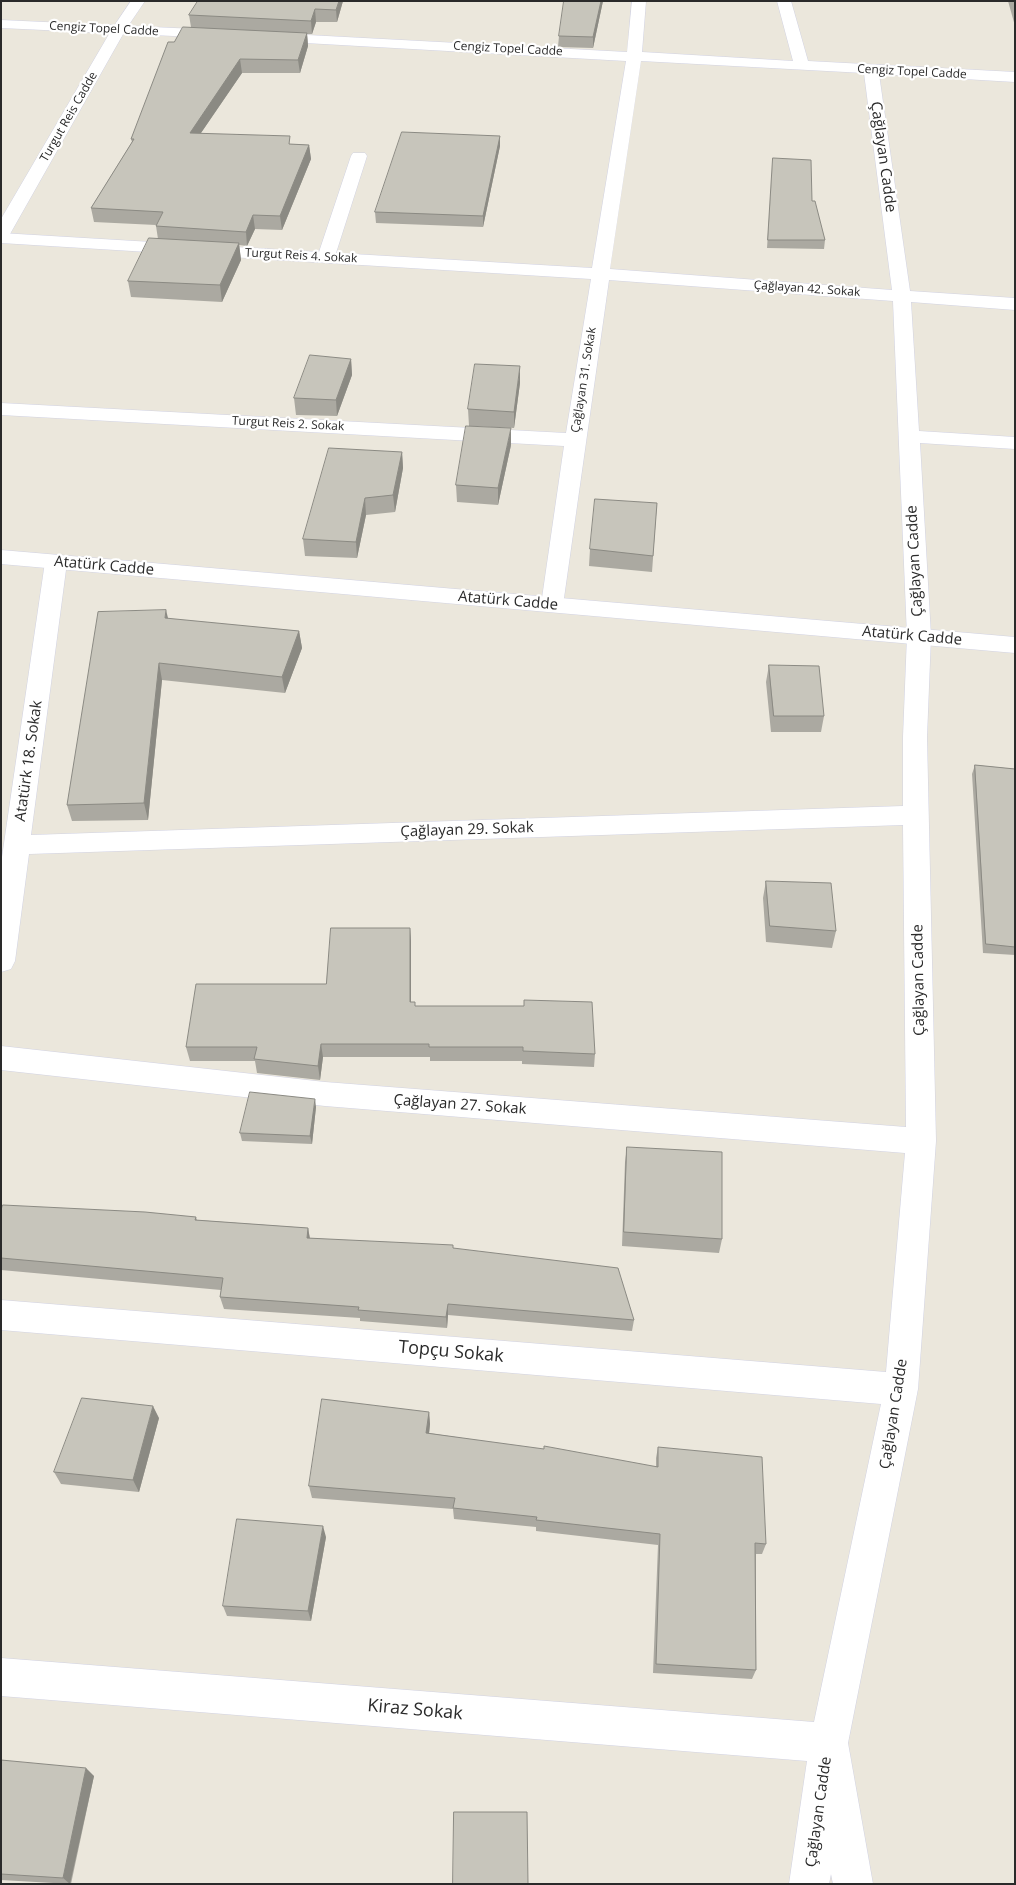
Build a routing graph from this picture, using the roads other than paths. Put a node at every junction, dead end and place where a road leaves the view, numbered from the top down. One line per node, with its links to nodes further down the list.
1 (138, 1): 5 (street, Turgut Reis Cadde)
2 (639, 1): 8 (street, Çağlayan 31. Sokak)
3 (784, 1): 9 (street)
4 (1, 24): 5 (street, Cengiz Topel Cadde)
5 (119, 29): 6 (street, Cengiz Topel Cadde); 13 (street, Turgut Reis Cadde)
6 (228, 35)
7 (258, 36): 8 (street, Cengiz Topel Cadde)
8 (634, 56): 9 (street, Cengiz Topel Cadde); 15 (street, Çağlayan 31. Sokak)
9 (802, 66): 10 (street, Cengiz Topel Cadde)
10 (871, 70): 11 (street, Cengiz Topel Cadde); 16 (street, Çağlayan Cadde)
11 (1015, 77)
12 (359, 156): 14 (street)
13 (1, 236): 14 (street, Turgut Reis 4. Sokak)
14 (326, 257): 15 (street, Turgut Reis 4. Sokak)
15 (600, 274): 16 (street, Çağlayan 42. Sokak); 20 (street, Çağlayan 31. Sokak)
16 (902, 296): 17 (street, Çağlayan 42. Sokak); 19 (street, Çağlayan Cadde)
17 (1015, 304)
18 (1, 409): 20 (street, Turgut Reis 2. Sokak)
19 (909, 436): 21 (street); 25 (street, Çağlayan Cadde)
20 (575, 440): 24 (street, Çağlayan 31. Sokak)
21 (1015, 443)
22 (1, 558): 23 (street, Atatürk Cadde)
23 (56, 562): 24 (street, Atatürk Cadde); 27 (street, Atatürk 18. Sokak)
24 (552, 605): 25 (street, Atatürk Cadde)
25 (919, 636): 26 (street, Atatürk Cadde); 28 (street, Çağlayan Cadde)
26 (1015, 645)
27 (12, 805): 29 (street, Atatürk 18. Sokak)
28 (916, 815): 29 (street, Çağlayan 29. Sokak); 32 (street, Çağlayan Cadde)
29 (17, 845): 30 (street, Atatürk 18. Sokak)
30 (2, 950)
31 (1, 1058): 32 (street, Çağlayan 27. Sokak)
32 (921, 1141): 34 (street, Çağlayan Cadde)
33 (1, 1315): 34 (street, Topçu Sokak)
34 (901, 1389): 36 (street, Çağlayan Cadde)
35 (1, 1677): 36 (street, Kiraz Sokak)
36 (828, 1743): 37 (street, Çağlayan Cadde); 38 (street)
37 (809, 1884)
38 (853, 1884)

